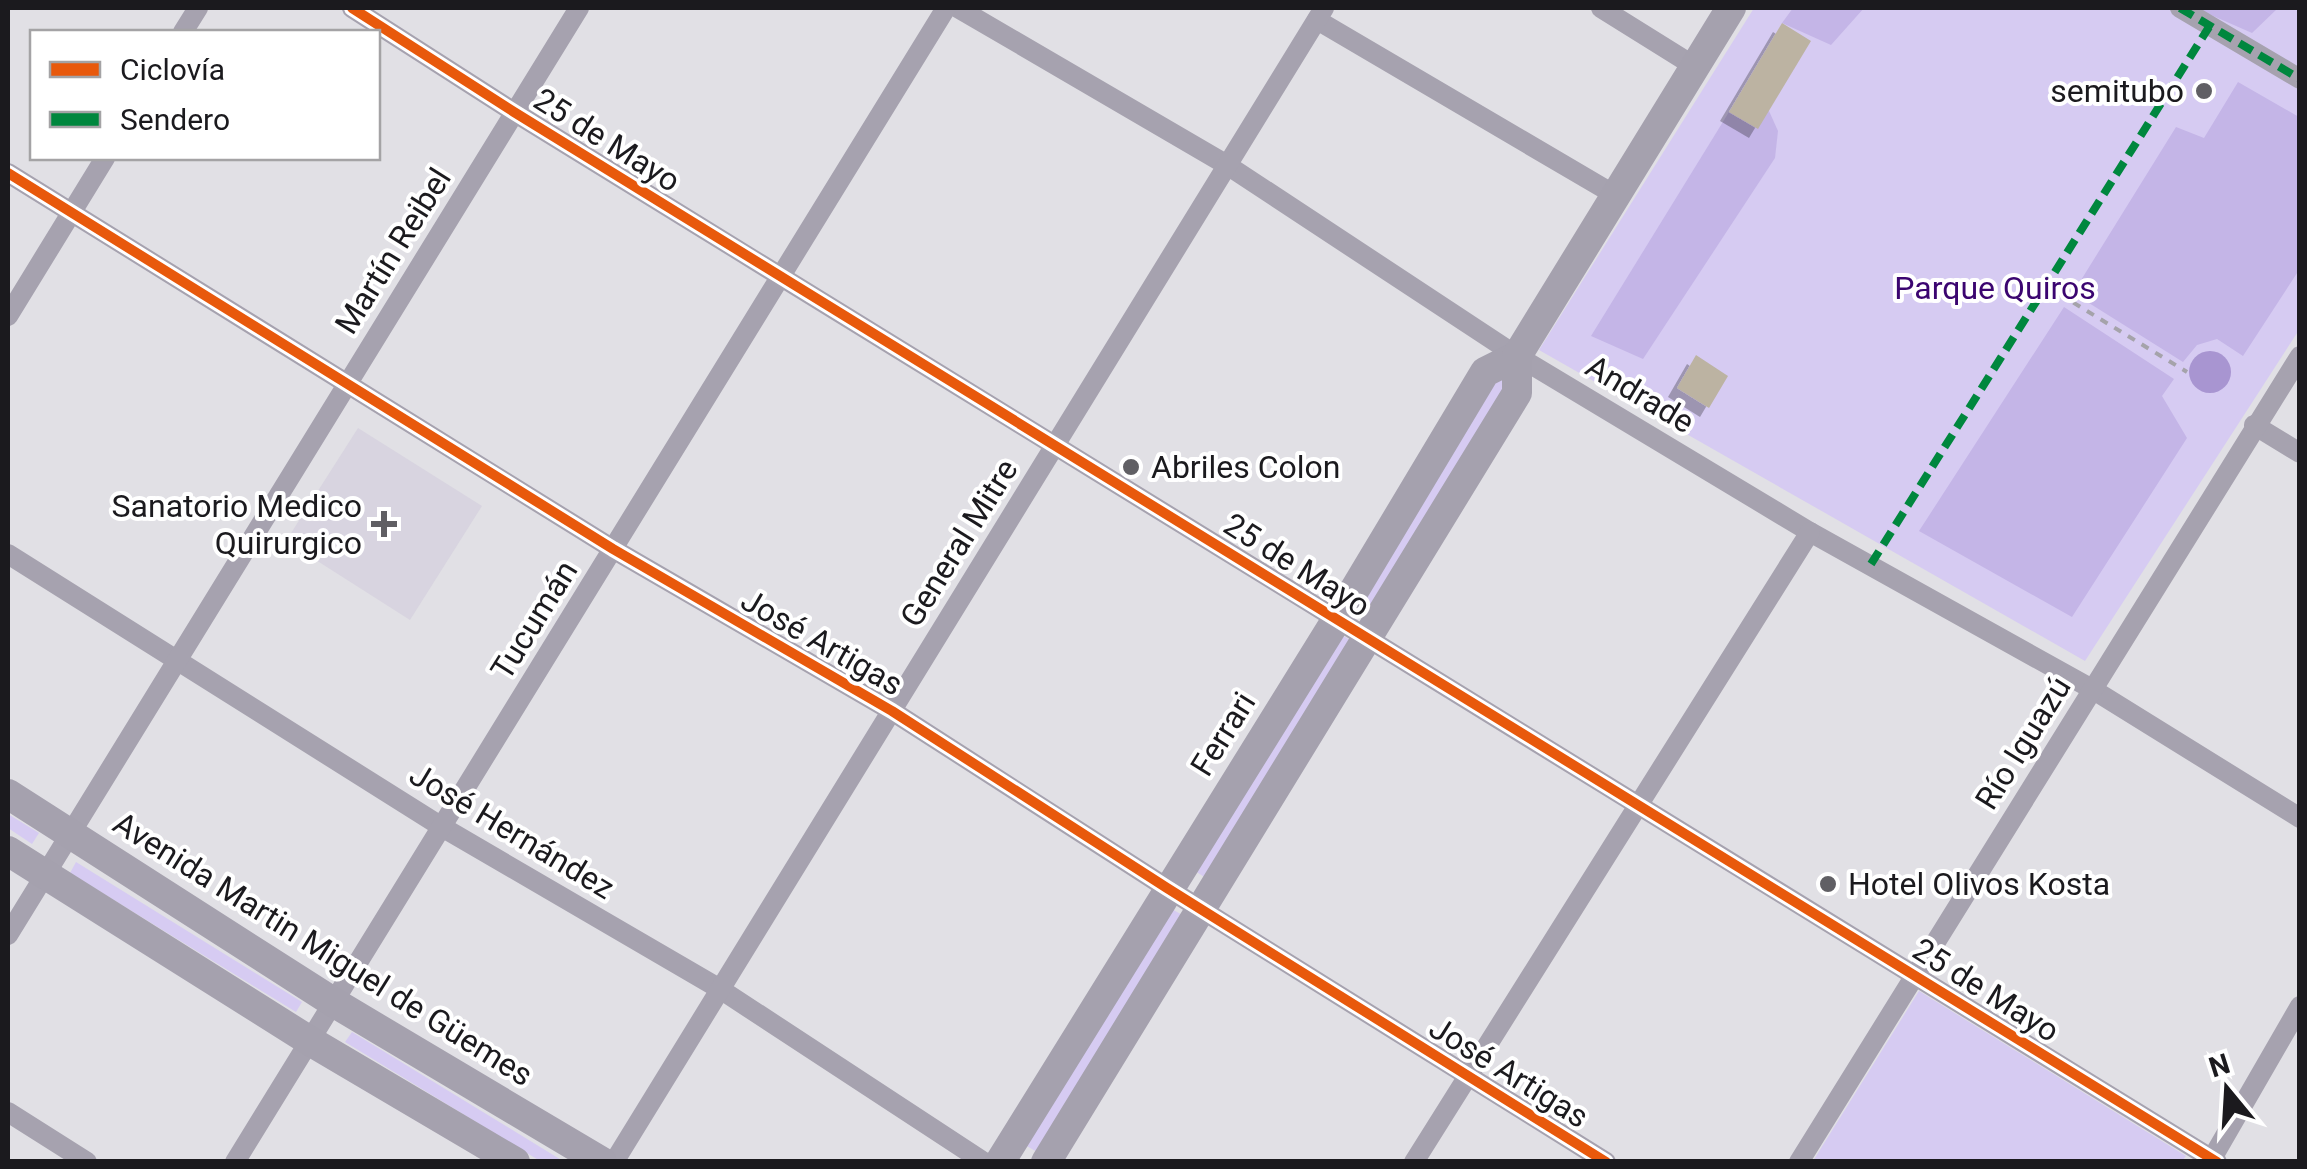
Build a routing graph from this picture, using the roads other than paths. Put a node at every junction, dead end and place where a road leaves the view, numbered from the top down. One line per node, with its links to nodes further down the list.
1 (198, 8): 10 (street)
2 (352, 8): 13 (street, 25 de Mayo)
3 (578, 8): 13 (street, Martín Reibel)
4 (946, 8): 19 (street, Tucumán)
5 (958, 8): 15 (street, Andrade)
6 (1601, 8): 11 (street)
7 (1730, 8): 11 (main road, Ferrari)
8 (2180, 8): 12 (street)
9 (1321, 14): 15 (street, General Mitre); 17 (street)
10 (183, 30)
11 (1694, 66): 17 (main road, Ferrari)
12 (2300, 79)
13 (514, 112): 19 (street, 25 de Mayo); 23 (street, Martín Reibel)
14 (104, 160): 18 (street)
15 (1227, 165): 21 (street, Andrade); 25 (street, General Mitre)
16 (8, 174): 18 (street, José Artigas)
17 (1615, 195): 21 (main road, Ferrari)
18 (70, 214): 20 (street); 23 (street, José Artigas)
19 (781, 276): 25 (street, 25 de Mayo); 28 (street, Tucumán)
20 (8, 316)
21 (1517, 356): 27 (street, Andrade); 30 (main road, Ferrari); 31 (main road, Ferrari)
22 (2300, 356): 24 (street, Río Iguazú)
23 (347, 384): 28 (street, José Artigas); 32 (street, Martín Reibel)
24 (2254, 426): 26 (street); 33 (street, Río Iguazú)
25 (1055, 445): 30 (street, 25 de Mayo); 34 (street, General Mitre)
26 (2300, 453)
27 (1810, 532): 33 (street, Andrade); 36 (street)
28 (613, 549): 34 (street, José Artigas); 38 (street, Tucumán)
29 (8, 554): 32 (street, José Hernández)
30 (1337, 619): 31 (street, 25 de Mayo); 42 (main road, Ferrari)
31 (1369, 638): 36 (street, 25 de Mayo); 43 (main road, Ferrari)
32 (178, 659): 38 (street, José Hernández); 39 (street, Martín Reibel)
33 (2092, 688): 37 (street, Andrade); 45 (street, Río Iguazú)
34 (892, 711): 42 (street, José Artigas); 46 (street, General Mitre)
35 (8, 794): 39 (main road, Avenida Martin Miguel de Güemes)
36 (1638, 804): 45 (street, 25 de Mayo); 50 (street)
37 (2300, 818)
38 (442, 826): 46 (street, José Hernández); 47 (street, Tucumán)
39 (70, 833): 41 (street, Martín Reibel); 47 (main road, Avenida Martin Miguel de Güemes)
40 (8, 851): 41 (main road)
41 (45, 874): 44 (street, Martín Reibel); 49 (main road)
42 (1167, 888): 43 (street, José Artigas); 59 (main road, Ferrari)
43 (1201, 909): 50 (street, José Artigas); 60 (main road, Ferrari)
44 (8, 936)
45 (1914, 975): 52 (street, 25 de Mayo); 63 (street, Río Iguazú)
46 (720, 990): 57 (street, General Mitre); 58 (street, José Hernández)
47 (334, 1002): 49 (street, Tucumán); 56 (main road, Avenida Martin Miguel de Güemes)
48 (2300, 1006): 52 (street)
49 (310, 1040): 54 (street, Tucumán); 55 (main road)
50 (1468, 1076): 61 (street); 62 (street, José Artigas)
51 (8, 1112): 53 (street)
52 (2213, 1160)
53 (87, 1162)
54 (236, 1162)
55 (515, 1162)
56 (602, 1162)
57 (614, 1162)
58 (984, 1162)
59 (1000, 1162)
60 (1046, 1162)
61 (1414, 1162)
62 (1606, 1162)
63 (1798, 1162)

